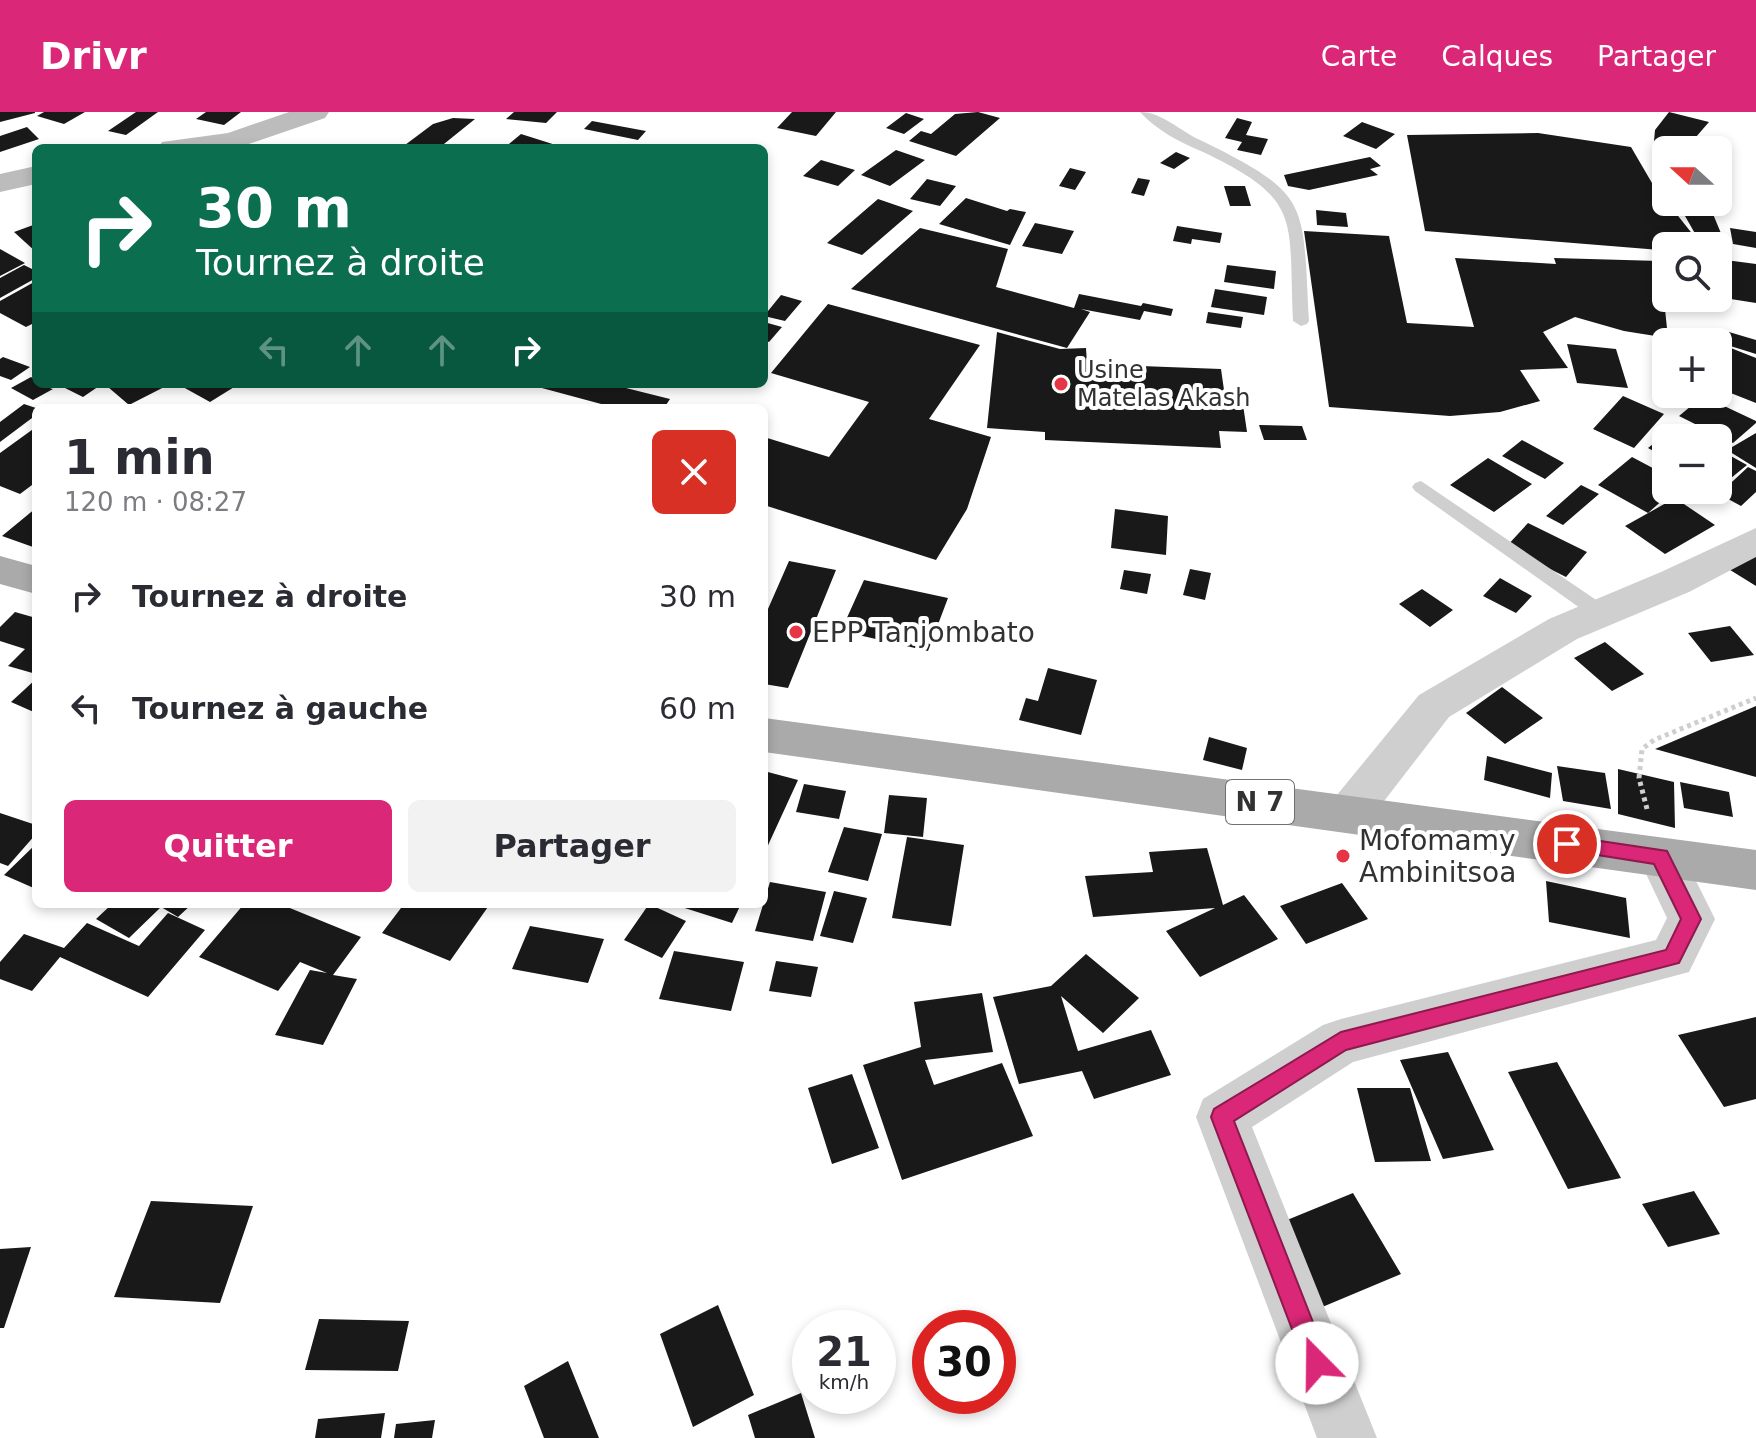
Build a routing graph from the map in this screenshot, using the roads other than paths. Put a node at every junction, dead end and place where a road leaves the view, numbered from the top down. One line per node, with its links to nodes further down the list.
1 (315, 112): 3 (street)
2 (1147, 112): 6 (lane)
3 (206, 144)
4 (32, 176): 5 (street)
5 (0, 183)
6 (1301, 321)
7 (1421, 487): 11 (lane)
8 (1756, 541): 11 (street)
9 (0, 570): 10 (main road)
10 (32, 579)
11 (1601, 613): 13 (street)
12 (768, 736): 13 (main road, N 7)
13 (1348, 814): 14 (main road, N 7)
14 (1661, 857): 15 (main road, N 7); 16 (street)
15 (1756, 870)
16 (1347, 1438)

